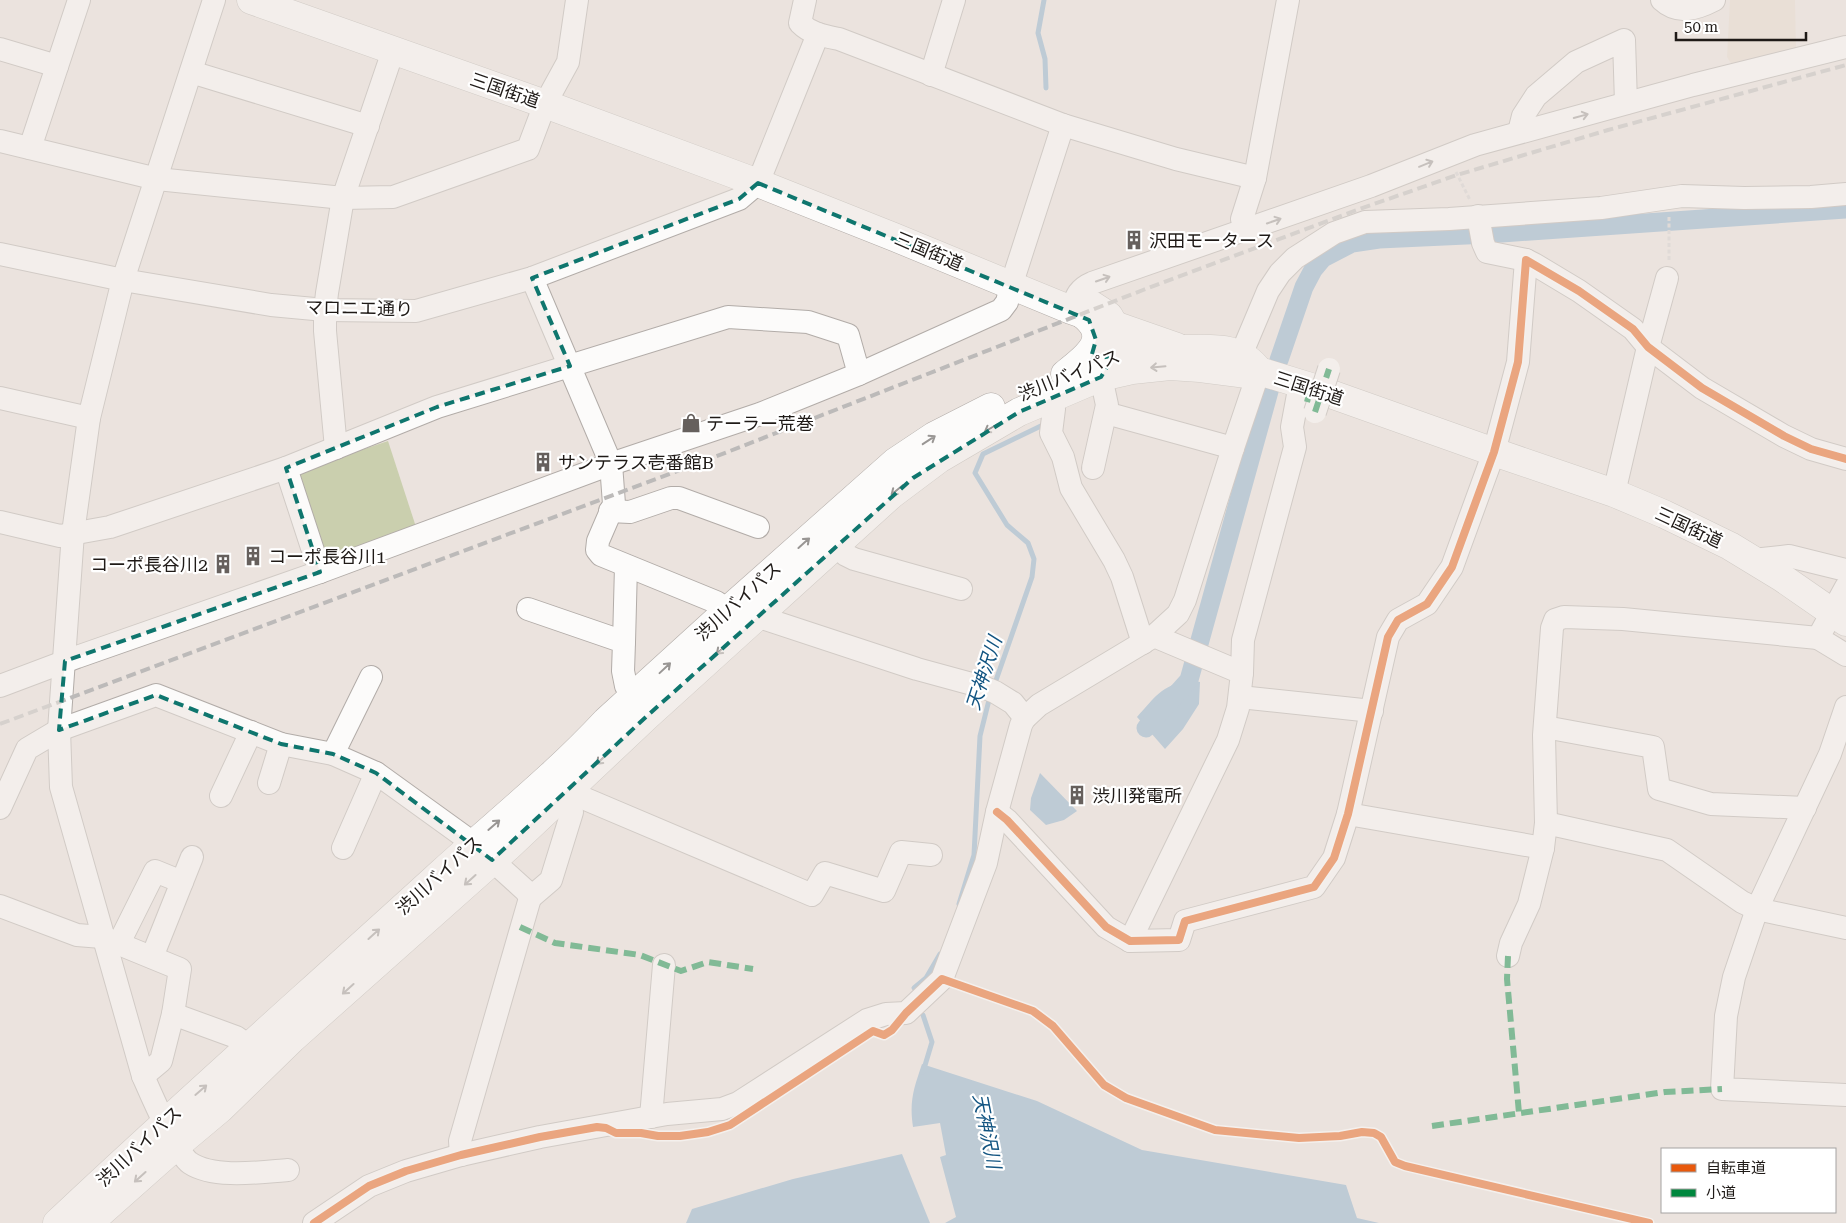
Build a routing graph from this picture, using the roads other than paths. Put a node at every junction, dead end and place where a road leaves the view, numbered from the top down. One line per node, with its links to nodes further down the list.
1 (79, 0): 14 (street)
2 (214, 0): 15 (street)
3 (251, 0): 13 (main road, 三国街道)
4 (577, 0): 18 (street)
5 (805, 0): 10 (street)
6 (954, 0): 16 (street)
7 (1288, 0): 24 (street)
8 (1662, 0): 9 (street)
9 (1714, 0)
10 (818, 34): 16 (street); 26 (street)
11 (1846, 47): 17 (street)
12 (0, 49): 14 (street)
13 (393, 51): 18 (main road, 三国街道); 20 (street)
14 (57, 66): 23 (street)
15 (192, 72): 20 (street); 25 (street)
16 (931, 75): 19 (street)
17 (1626, 103): 21 (street, one-way to 17); 21 (street)
18 (545, 104): 26 (main road, 三国街道); 28 (street)
19 (1063, 125): 24 (street); 36 (street)
20 (368, 126): 28 (street)
21 (1519, 132): 30 (street, one-way to 21)
22 (0, 141): 23 (street)
23 (30, 148): 25 (street)
24 (1255, 178): 30 (street)
25 (157, 179): 28 (street); 35 (street)
26 (758, 182): 33 (street, マロニエ通り); 36 (main road, 三国街道)
27 (1846, 194): 29 (street)
28 (343, 198): 38 (street)
29 (1481, 228): 32 (street); 42 (street)
30 (1246, 230): 37 (street, one-way to 30)
31 (0, 254): 35 (street, マロニエ通り)
32 (1526, 260): 40 (street); 54 (street)
33 (532, 278): 38 (street, マロニエ通り); 43 (street)
34 (1667, 278): 40 (street)
35 (123, 280): 38 (street, マロニエ通り); 51 (street)
36 (1012, 280): 37 (main road, 三国街道); 45 (street)
37 (1080, 307): 39 (main road, 三国街道); 42 (main road, 三国街道); 46 (main road)
38 (325, 310): 52 (street)
39 (1115, 325): 41 (main road, 三国街道); 44 (main road)
40 (1648, 348): 55 (street); 59 (street)
41 (1184, 349): 42 (main road, 三国街道); 42 (main road, 渋川バイパス); 44 (main road, 渋川バイパス)
42 (1239, 358): 44 (main road, 渋川バイパス, one-way to 44); 47 (main road, 三国街道); 53 (street)
43 (570, 366): 45 (street); 52 (street); 56 (street)
44 (1107, 366): 46 (main road, 渋川バイパス); 49 (main road, 渋川バイパス); 50 (street)
45 (859, 374): 56 (street)
46 (1065, 374): 72 (main road, 渋川バイパス, one-way to 46)
47 (1312, 391): 54 (main road, 三国街道); 80 (street)
48 (0, 398): 51 (street)
49 (1050, 398): 64 (main road, 渋川バイパス, one-way to 64); 76 (street)
50 (1106, 413): 53 (street); 58 (street)
51 (89, 418): 63 (street)
52 (336, 448): 57 (street)
53 (1233, 448): 76 (street)
54 (1494, 452): 59 (main road, 三国街道); 86 (street)
55 (1846, 459)
56 (611, 464): 60 (street); 68 (street)
57 (286, 468): 63 (street); 68 (street)
58 (1093, 468)
59 (1614, 493): 65 (main road, 三国街道)
60 (610, 511): 62 (street); 66 (street)
61 (0, 522): 63 (street)
62 (758, 527)
63 (73, 533): 79 (street)
64 (836, 546): 70 (street); 73 (main road, 渋川バイパス)
65 (1753, 560): 67 (street); 74 (main road, 三国街道)
66 (626, 566): 72 (street); 77 (street)
67 (1846, 570)
68 (320, 572): 79 (street)
69 (1846, 587): 74 (street)
70 (961, 589)
71 (528, 609): 77 (street)
72 (728, 610): 73 (street); 84 (main road, 渋川バイパス, one-way to 72)
73 (759, 617): 84 (main road, 渋川バイパス, one-way to 84); 87 (street)
74 (1840, 617): 75 (street)
75 (1818, 638): 78 (street); 88 (street)
76 (1149, 639): 80 (street); 87 (street)
77 (624, 642): 84 (street)
78 (1846, 655)
79 (65, 661): 82 (street); 89 (street)
80 (1242, 673): 83 (street)
81 (371, 677): 92 (street)
82 (0, 686)
83 (1240, 697): 86 (street); 113 (street)
84 (640, 706): 95 (main road, 渋川バイパス, one-way to 95); 104 (main road, 渋川バイパス, one-way to 84)
85 (1846, 707): 98 (street)
86 (1372, 711): 100 (street)
87 (1025, 718): 99 (street)
88 (1544, 727): 98 (street); 101 (street)
89 (59, 730): 90 (street); 97 (street); 112 (street)
90 (251, 732): 91 (street); 96 (street)
91 (282, 744): 92 (street); 94 (street)
92 (333, 754): 93 (street)
93 (376, 773): 102 (street); 104 (street)
94 (269, 783)
95 (569, 792): 104 (main road, 渋川バイパス); 105 (street); 108 (street)
96 (221, 796)
97 (0, 808)
98 (1805, 808): 110 (street)
99 (997, 812): 113 (street); 121 (street)
100 (1348, 814): 103 (street); 113 (street)
101 (1546, 823): 103 (street); 110 (street)
102 (343, 848)
103 (1543, 848): 114 (street)
104 (483, 852): 108 (street); 118 (main road, 渋川バイパス, one-way to 104); 122 (main road, 渋川バイパス, one-way to 122)
105 (931, 855)
106 (192, 857): 107 (street)
107 (182, 882): 112 (street); 115 (street)
108 (530, 898): 123 (street)
109 (0, 906): 112 (street)
110 (1757, 909): 111 (street); 120 (street)
111 (1846, 928)
112 (111, 940): 115 (street); 119 (street)
113 (1130, 941)
114 (1508, 956)
115 (152, 957): 117 (street)
116 (664, 965): 121 (street)
117 (173, 1014): 118 (street); 119 (street)
118 (250, 1047): 122 (main road, 渋川バイパス, one-way to 118)
119 (143, 1076): 122 (street)
120 (1846, 1095)
121 (651, 1117): 123 (street)
122 (170, 1133): 124 (street); 125 (main road, 渋川バイパス); 126 (main road, 渋川バイパス, one-way to 126)
123 (462, 1155): 127 (street)
124 (288, 1170)
125 (57, 1223)
126 (89, 1223)
127 (314, 1223)

